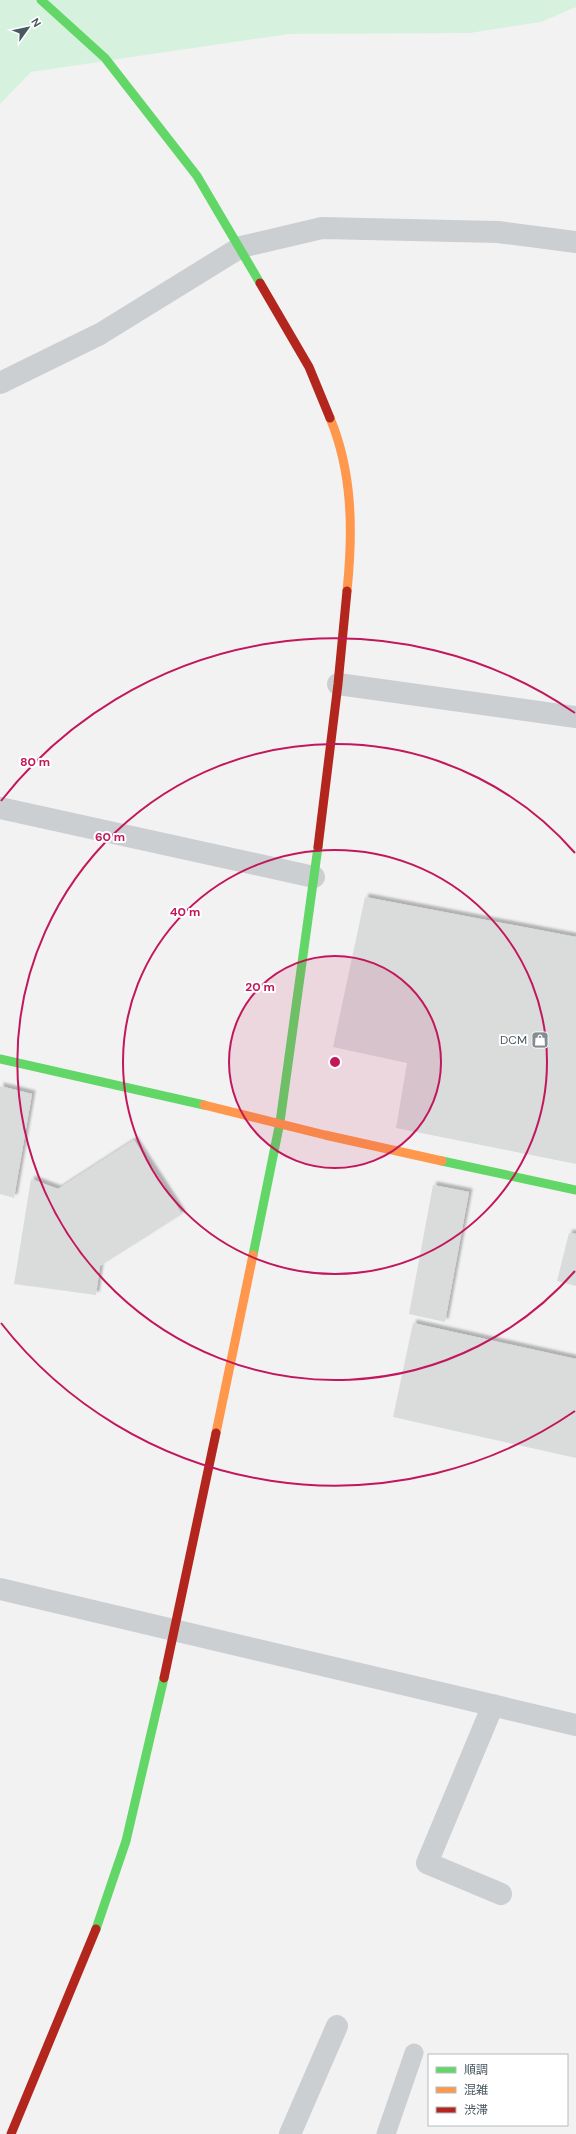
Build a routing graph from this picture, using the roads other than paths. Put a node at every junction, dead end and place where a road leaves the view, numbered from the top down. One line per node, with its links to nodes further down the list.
1 (41, 0): 3 (street)
2 (576, 242): 3 (street)
3 (241, 247): 4 (street); 5 (street)
4 (0, 383)
5 (338, 684): 6 (street); 8 (street)
6 (576, 717)
7 (0, 808): 8 (street)
8 (314, 876): 10 (street)
9 (0, 1059): 10 (street)
10 (280, 1122): 11 (street); 13 (street)
11 (576, 1190)
12 (0, 1589): 13 (street)
13 (176, 1629): 14 (street); 19 (street)
14 (493, 1705): 15 (street); 16 (street)
15 (576, 1725)
16 (501, 1894)
17 (337, 2026): 20 (street)
18 (414, 2053): 21 (lane)
19 (11, 2134)
20 (290, 2134)
21 (386, 2134)

